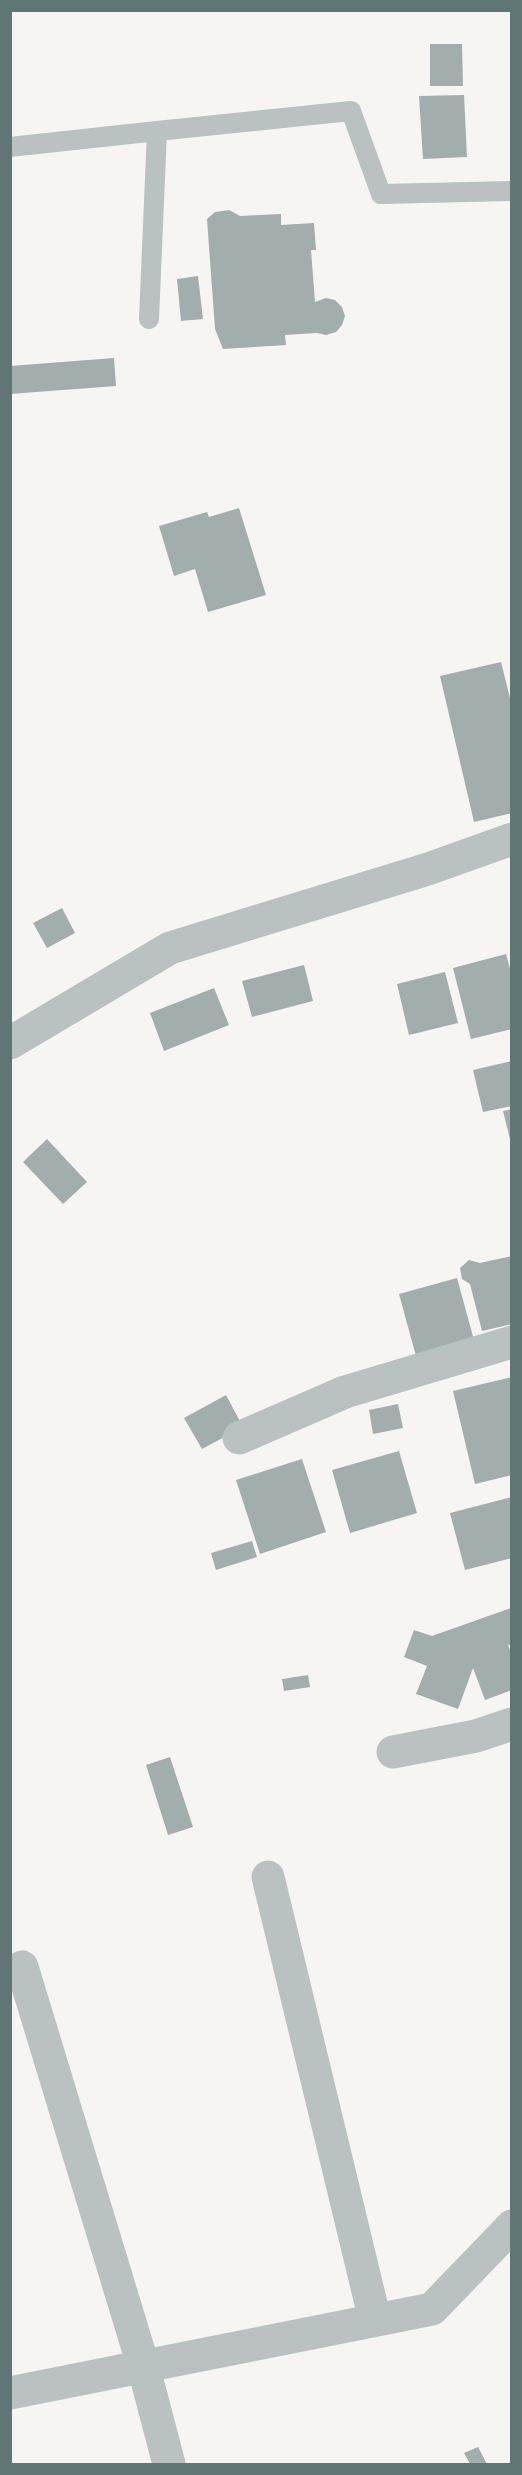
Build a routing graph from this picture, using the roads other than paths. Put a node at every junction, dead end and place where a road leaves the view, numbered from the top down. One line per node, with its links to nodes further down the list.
1 (157, 131): 2 (lane); 3 (lane); 4 (lane)
2 (10, 147)
3 (512, 191)
4 (149, 319)
5 (512, 839): 6 (street)
6 (10, 1043)
7 (512, 1342): 8 (street)
8 (239, 1437)
9 (512, 1724): 10 (street)
10 (393, 1752)
11 (268, 1877): 14 (street)
12 (22, 1967): 15 (street)
13 (512, 2226): 14 (street)
14 (375, 2320): 15 (street)
15 (143, 2365): 16 (street); 17 (street)
16 (10, 2393)
17 (169, 2464)

